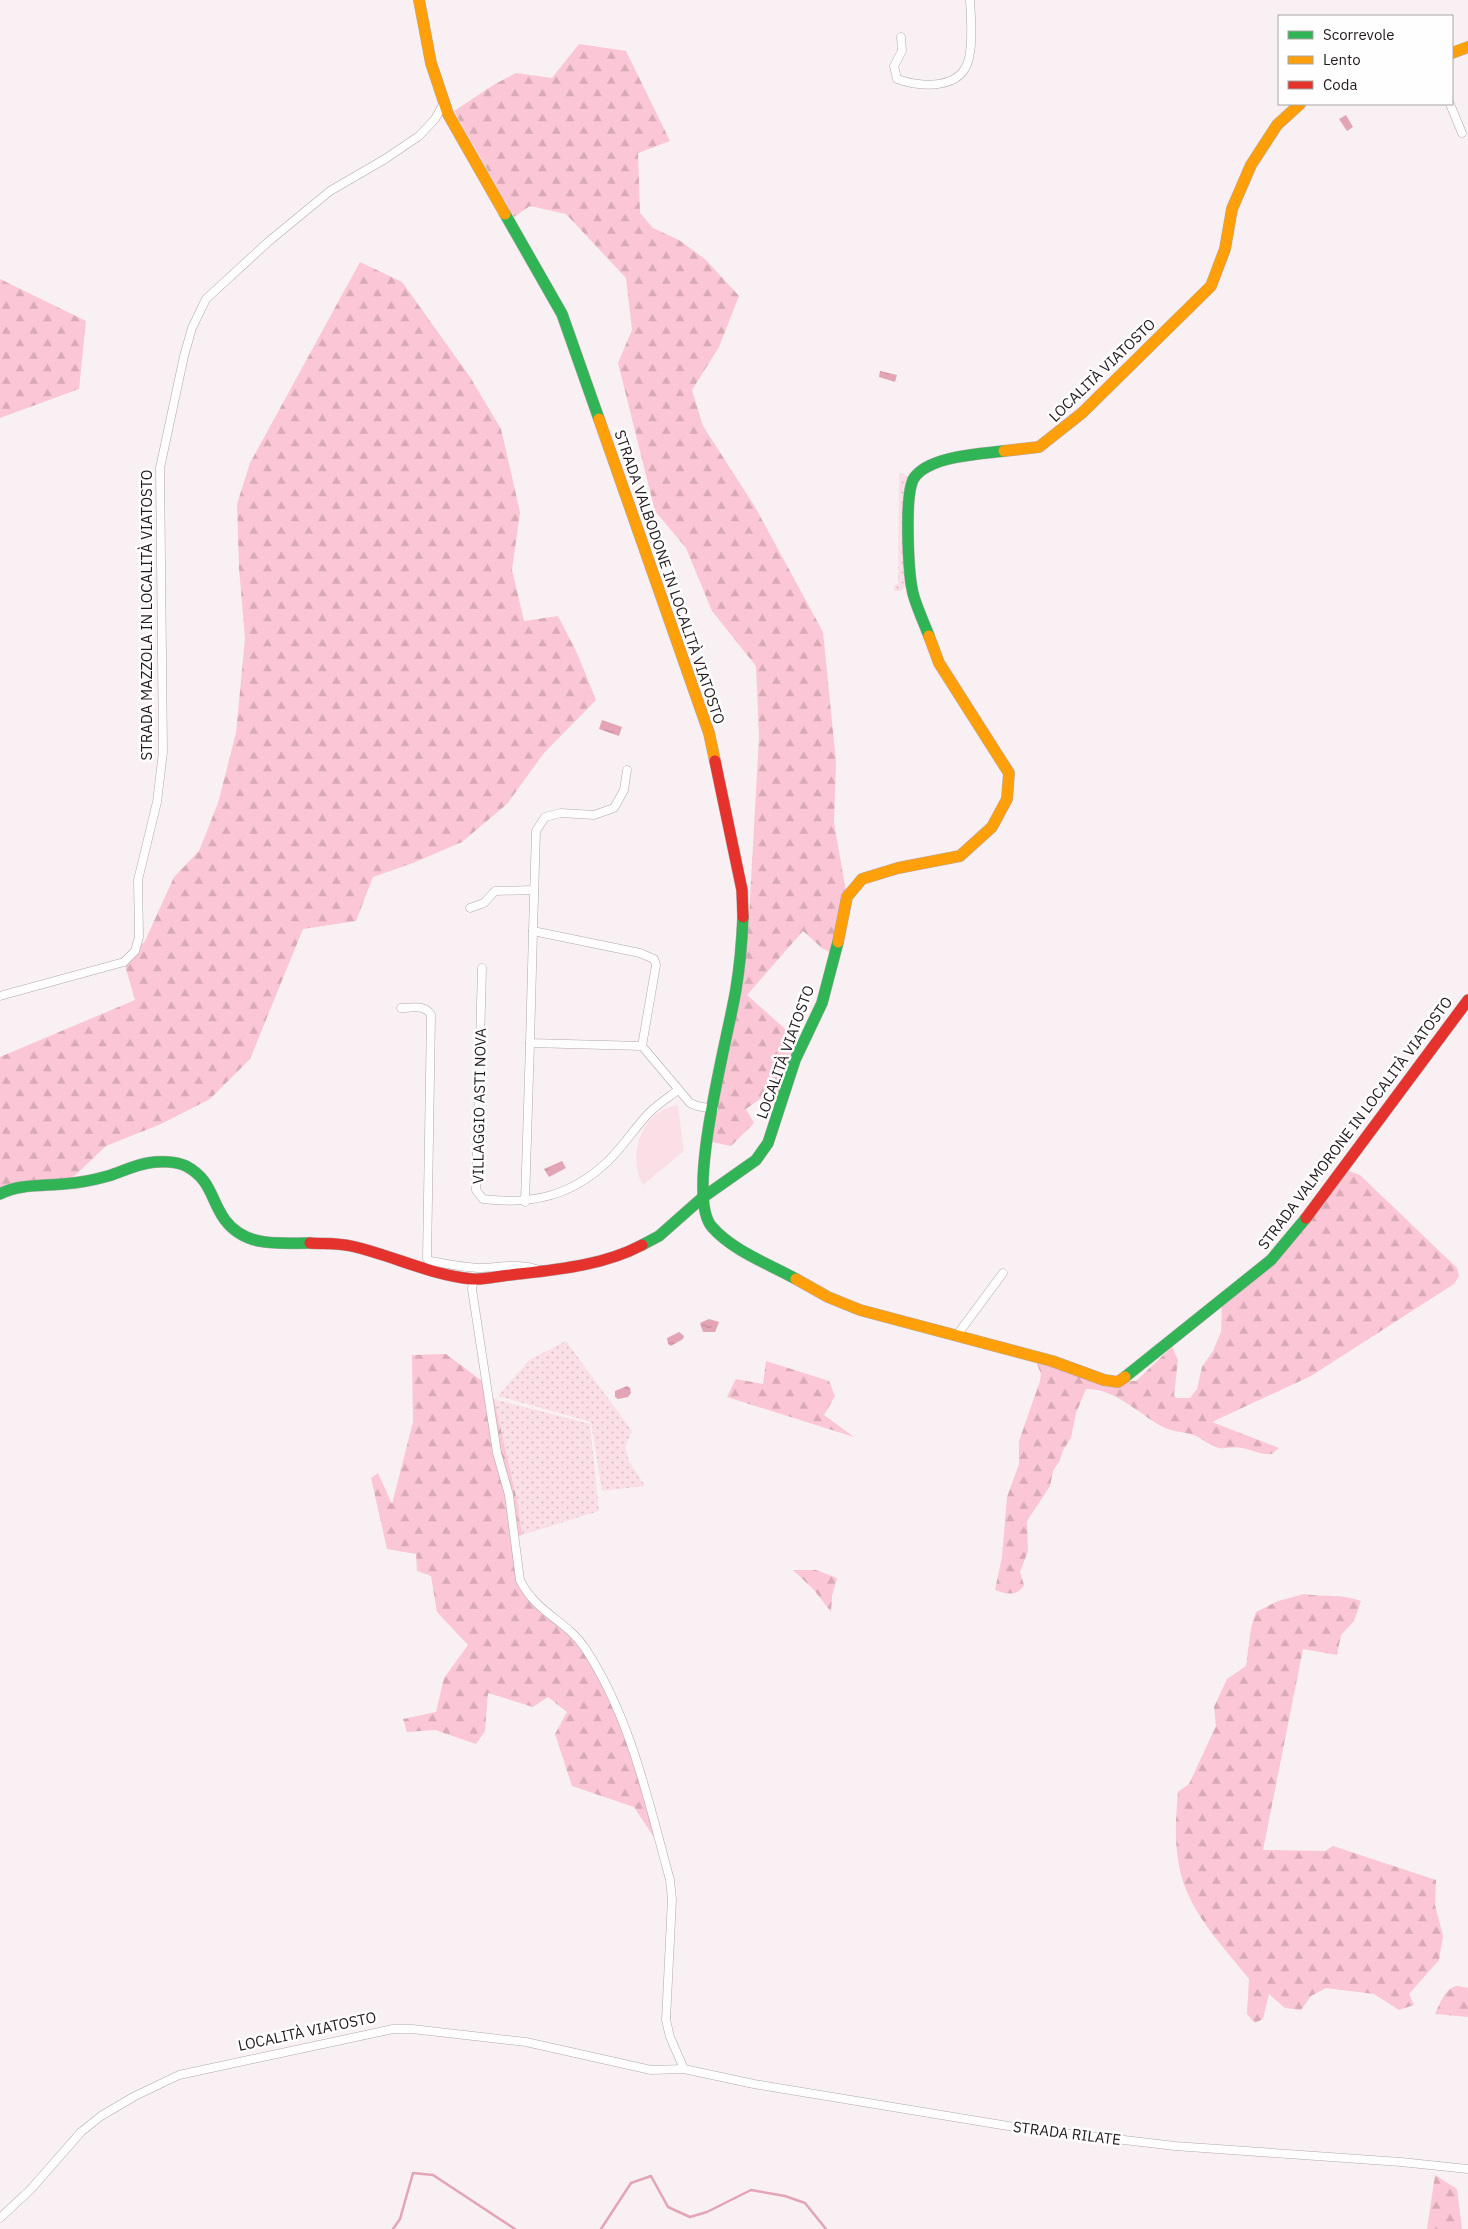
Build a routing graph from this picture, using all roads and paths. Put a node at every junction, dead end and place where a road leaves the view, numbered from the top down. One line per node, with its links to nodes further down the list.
1 (419, 0): 6 (street, STRADA VALBODONE IN LOCALITÀ VIATOSTO)
2 (970, 0): 3 (street)
3 (901, 37)
4 (1468, 47): 5 (street)
5 (1453, 53)
6 (444, 103): 15 (street, STRADA MAZZOLA IN LOCALITÀ VIATOSTO); 21 (street, STRADA VALBODONE IN LOCALITÀ VIATOSTO)
7 (1299, 105): 23 (street, LOCALITÀ VIATOSTO)
8 (1450, 105): 9 (street)
9 (1462, 133)
10 (627, 770): 11 (street)
11 (534, 890): 12 (street); 13 (street)
12 (470, 908)
13 (533, 931): 18 (street); 19 (street)
14 (482, 968): 24 (street, VILLAGGIO ASTI NOVA)
15 (0, 996)
16 (1468, 1000): 28 (street, STRADA VALMORONE IN LOCALITÀ VIATOSTO)
17 (401, 1008): 25 (street)
18 (530, 1043): 19 (street); 24 (street)
19 (642, 1046): 20 (street)
20 (678, 1090): 21 (street); 24 (street, VILLAGGIO ASTI NOVA)
21 (714, 1109): 23 (street, STRADA VALBODONE IN LOCALITÀ VIATOSTO)
22 (0, 1194): 27 (street)
23 (702, 1198): 25 (street); 28 (street, STRADA VALMORONE IN LOCALITÀ VIATOSTO)
24 (525, 1202)
25 (541, 1271): 27 (street)
26 (1003, 1273): 28 (street)
27 (481, 1277): 30 (street)
28 (957, 1335)
29 (670, 2069): 30 (street, STRADA RILATE); 32 (street, LOCALITÀ VIATOSTO)
30 (684, 2069): 31 (street, STRADA RILATE)
31 (1468, 2169)
32 (0, 2218)

